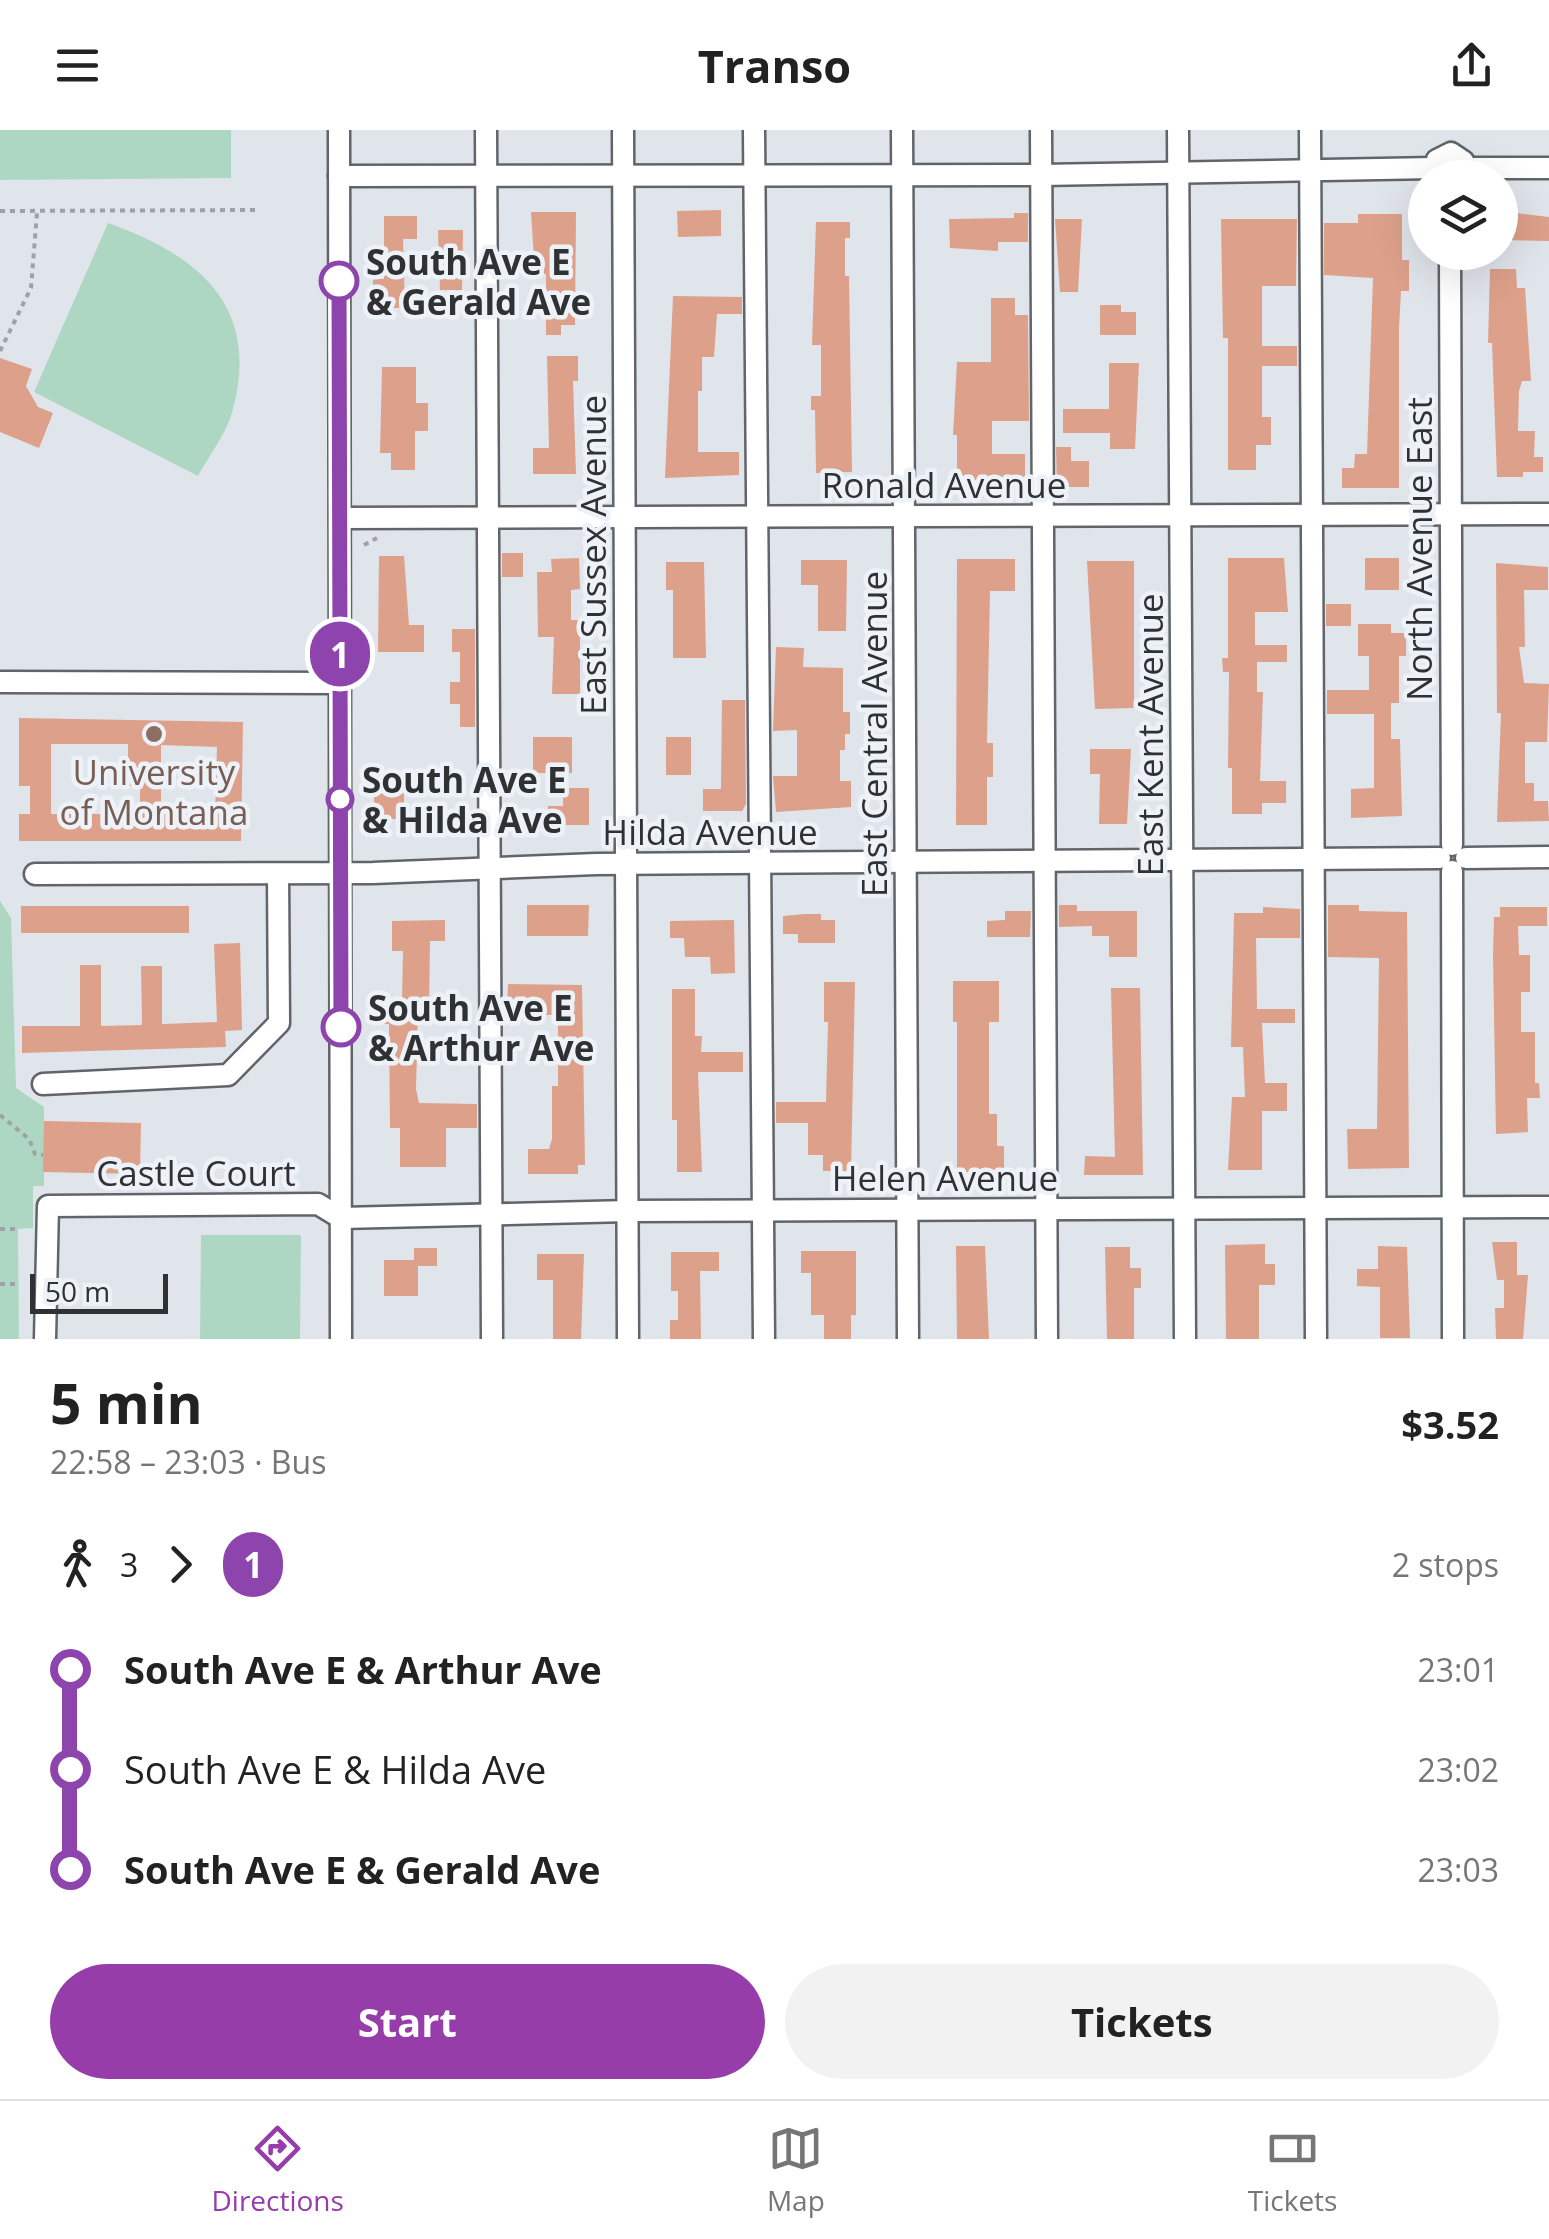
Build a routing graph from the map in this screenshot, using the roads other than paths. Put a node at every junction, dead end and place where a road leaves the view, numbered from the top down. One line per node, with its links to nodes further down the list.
1 (339, 130): 20 (street)
2 (486, 130): 21 (street)
3 (623, 130): 16 (street, East Sussex Avenue)
4 (754, 130): 18 (street)
5 (902, 130): 17 (street, East Central Avenue)
6 (1041, 130): 19 (street)
7 (1178, 130): 13 (street, East Kent Avenue)
8 (1310, 130): 15 (street)
9 (1449, 130): 10 (street)
10 (1442, 160)
11 (1408, 167): 15 (street)
12 (1549, 168): 14 (street)
13 (1179, 170): 15 (street); 19 (street); 28 (street, East Kent Avenue)
14 (1518, 170)
15 (1310, 171): 25 (street)
16 (623, 172): 18 (street); 21 (street); 29 (street, East Sussex Avenue)
17 (902, 172): 18 (street); 19 (street); 26 (street, East Central Avenue)
18 (754, 175): 30 (street)
19 (1041, 175): 27 (street)
20 (339, 176): 21 (street); 31 (street)
21 (487, 176): 32 (street)
22 (1450, 270): 23 (street, North Avenue East)
23 (1450, 514): 24 (street, Ronald Avenue); 25 (street, Ronald Avenue); 36 (street, North Avenue East)
24 (1549, 514)
25 (1312, 515): 28 (street, Ronald Avenue); 37 (street)
26 (906, 516): 27 (street, Ronald Avenue); 30 (street, Ronald Avenue); 38 (street, East Central Avenue)
27 (1042, 516): 28 (street, Ronald Avenue); 39 (street)
28 (1181, 516): 40 (street, East Kent Avenue)
29 (624, 517): 30 (street, Ronald Avenue); 32 (street, Ronald Avenue); 41 (street, East Sussex Avenue)
30 (756, 517): 42 (street)
31 (340, 518): 32 (street, Ronald Avenue); 34 (street)
32 (488, 518): 43 (street)
33 (0, 682): 34 (street)
34 (340, 682): 44 (street)
35 (1549, 857): 36 (street, Hilda Avenue)
36 (1452, 858): 37 (street, Hilda Avenue); 51 (street, North Avenue East)
37 (1315, 861): 40 (street, Hilda Avenue); 50 (street)
38 (905, 862): 39 (street, Hilda Avenue); 42 (street, Hilda Avenue); 53 (street, East Central Avenue)
39 (1045, 862): 40 (street, Hilda Avenue); 54 (street)
40 (1182, 862): 48 (street, East Kent Avenue)
41 (625, 864): 42 (street, Hilda Avenue); 43 (street, Hilda Avenue); 55 (street, East Sussex Avenue)
42 (761, 864): 52 (street)
43 (489, 868): 44 (street, Hilda Avenue); 56 (street)
44 (340, 873): 46 (street, Hilda Avenue); 57 (street)
45 (35, 874): 46 (street, Hilda Avenue)
46 (278, 874): 47 (street)
47 (43, 1084)
48 (1184, 1208): 50 (street, Helen Avenue); 54 (street, Helen Avenue); 65 (street, East Kent Avenue)
49 (1549, 1208): 51 (street, Helen Avenue)
50 (1317, 1209): 51 (street, Helen Avenue); 66 (street)
51 (1452, 1209): 67 (street, North Avenue East)
52 (764, 1210): 53 (street, Helen Avenue); 55 (street, Helen Avenue); 62 (street)
53 (908, 1210): 54 (street, Helen Avenue); 63 (street, East Central Avenue)
54 (1046, 1210): 64 (street)
55 (628, 1211): 56 (street, Helen Avenue); 61 (street, East Sussex Avenue)
56 (490, 1215): 57 (street, Helen Avenue); 60 (street)
57 (341, 1218): 58 (street, Castle Court); 59 (street)
58 (45, 1339)
59 (342, 1339)
60 (492, 1339)
61 (628, 1339)
62 (764, 1339)
63 (908, 1339)
64 (1047, 1339)
65 (1185, 1339)
66 (1316, 1339)
67 (1453, 1339)

